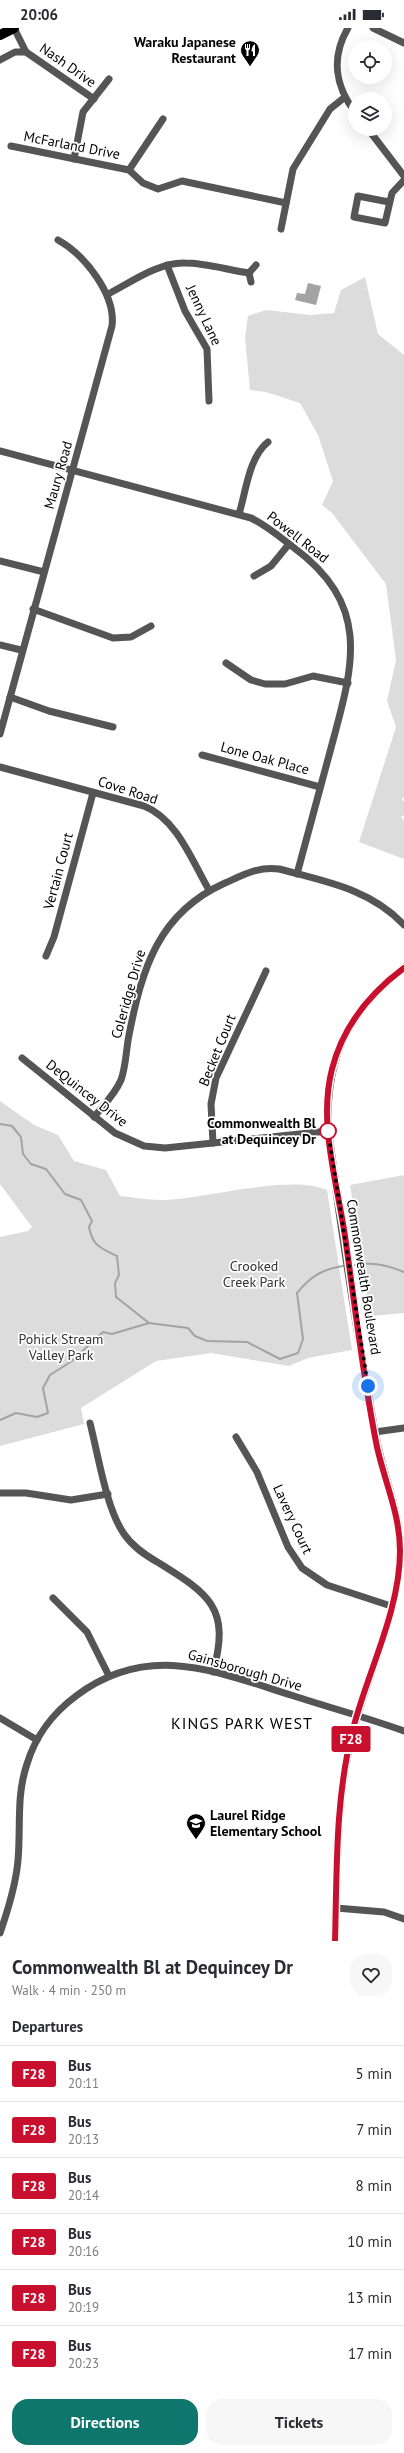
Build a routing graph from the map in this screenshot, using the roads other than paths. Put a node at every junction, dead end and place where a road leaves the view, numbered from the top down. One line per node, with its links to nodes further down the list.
1 (14, 28): 4 (main road); 6 (street, Nash Drive)
2 (348, 28): 9 (street)
3 (372, 28): 5 (street)
4 (0, 35)
5 (404, 42)
6 (26, 52): 7 (street, Nash Drive); 10 (street, Nash Drive)
7 (0, 60)
8 (109, 79): 10 (street, Nash Drive)
9 (345, 97): 11 (street); 20 (street)
10 (94, 99): 15 (street, Nash Drive)
11 (348, 102)
12 (163, 119): 16 (street)
13 (373, 136): 17 (street)
14 (11, 146): 15 (street, McFarland Drive)
15 (74, 159): 16 (street, McFarland Drive)
16 (129, 170): 20 (street, McFarland Drive)
17 (404, 176)
18 (404, 180): 19 (street)
19 (389, 202): 19 (street)
20 (286, 203): 21 (street)
21 (281, 229)
22 (58, 240): 27 (street, Maury Road)
23 (167, 265): 25 (street); 27 (street); 28 (street, Jenny Lane)
24 (256, 265): 25 (street)
25 (249, 273): 26 (street)
26 (251, 282)
27 (108, 294): 31 (street, Maury Road)
28 (209, 401)
29 (268, 442): 32 (street)
30 (0, 451): 31 (street, Powell Road)
31 (74, 470): 32 (street, Powell Road); 35 (street, Maury Road)
32 (239, 514): 33 (street, Powell Road)
33 (289, 544): 36 (street); 42 (street, Powell Road)
34 (0, 561): 35 (street)
35 (44, 572): 37 (street, Maury Road)
36 (254, 576)
37 (33, 610): 38 (street); 40 (street, Maury Road)
38 (151, 626)
39 (0, 645): 40 (street)
40 (21, 650): 43 (street, Maury Road)
41 (226, 663): 42 (street)
42 (348, 683): 48 (street, Powell Road)
43 (10, 697): 44 (street); 45 (street, Maury Road)
44 (113, 727)
45 (0, 734)
46 (202, 755): 48 (street, Lone Oak Place)
47 (0, 767): 49 (street, Cove Road)
48 (320, 787): 50 (street, Powell Road)
49 (93, 793): 51 (street, Cove Road); 53 (street, Vertain Court)
50 (297, 874): 51 (street, Coleridge Drive); 52 (street, Coleridge Drive)
51 (209, 890): 57 (street, Coleridge Drive)
52 (404, 925)
53 (46, 956)
54 (404, 968): 58 (street, Commonwealth Boulevard)
55 (266, 971): 59 (street, Becket Court)
56 (22, 1058): 57 (street, DeQuincey Drive)
57 (94, 1117): 59 (street, DeQuincey Drive)
58 (328, 1131): 59 (street, DeQuincey Drive); 62 (street, Commonwealth Boulevard)
59 (213, 1143)
60 (90, 1423): 65 (street)
61 (404, 1428): 62 (street)
62 (375, 1432): 67 (street, Commonwealth Boulevard)
63 (236, 1437): 67 (street, Lavery Court)
64 (0, 1493): 65 (street)
65 (108, 1494): 68 (street)
66 (54, 1598): 69 (street)
67 (391, 1606): 70 (street, Commonwealth Boulevard)
68 (213, 1672): 69 (street, Gainsborough Drive); 70 (street, Gainsborough Drive)
69 (109, 1676): 73 (street, Gainsborough Drive)
70 (357, 1716): 72 (street, Gainsborough Drive); 74 (street, Commonwealth Boulevard)
71 (0, 1718): 73 (street)
72 (404, 1731)
73 (37, 1740): 76 (street, Gainsborough Drive)
74 (336, 1908): 75 (street); 77 (street, Commonwealth Boulevard)
75 (404, 1919)
76 (0, 1933)
77 (335, 1941)

